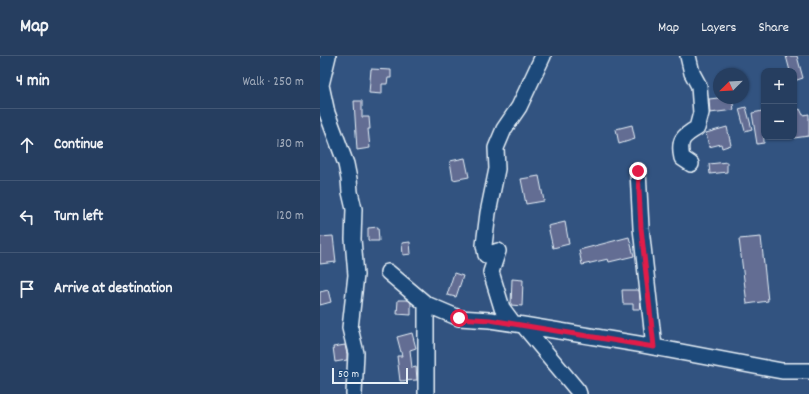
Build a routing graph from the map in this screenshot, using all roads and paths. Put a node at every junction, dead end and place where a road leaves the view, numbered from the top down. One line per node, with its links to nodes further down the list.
1 (328, 56): 13 (street)
2 (543, 56): 5 (street)
3 (552, 56): 5 (street)
4 (688, 56): 6 (street)
5 (519, 107): 10 (street)
6 (691, 164)
7 (638, 171): 11 (street)
8 (388, 272): 9 (street)
9 (426, 304): 10 (street); 14 (street)
10 (518, 324): 11 (street); 15 (street)
11 (654, 347): 12 (street)
12 (809, 370)
13 (354, 394)
14 (426, 394)
15 (579, 394)

